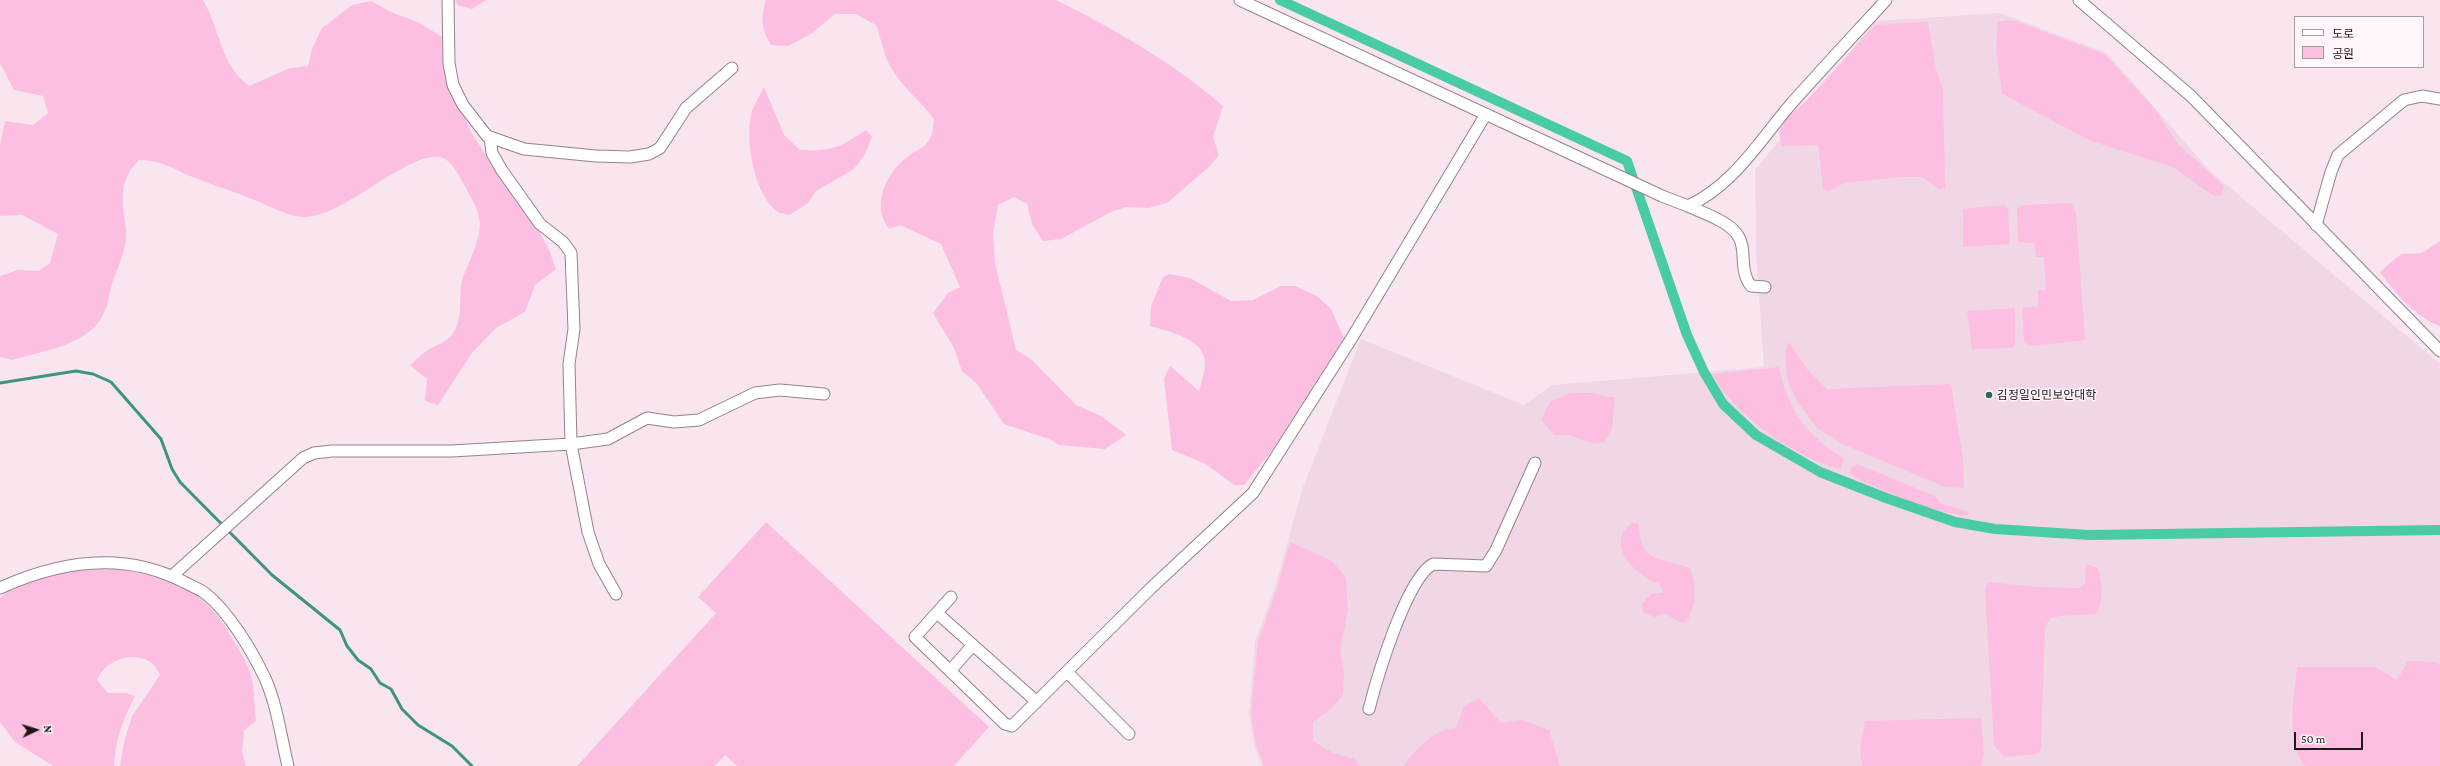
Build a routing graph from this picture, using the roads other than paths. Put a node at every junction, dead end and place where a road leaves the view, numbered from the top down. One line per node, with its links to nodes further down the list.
1 (448, 0): 8 (street)
2 (1240, 0): 7 (street)
3 (1886, 0): 9 (street)
4 (2079, 0): 10 (street)
5 (732, 68): 8 (street)
6 (2440, 99): 10 (street)
7 (1486, 114): 9 (street); 23 (street)
8 (490, 137): 14 (street)
9 (1688, 206): 11 (street)
10 (2316, 225): 12 (street)
11 (1765, 287)
12 (2440, 351)
13 (824, 394): 14 (street)
14 (571, 444): 16 (street); 18 (street)
15 (1535, 463): 25 (street)
16 (172, 576): 17 (street); 27 (street)
17 (0, 588)
18 (616, 594)
19 (951, 597): 20 (street)
20 (937, 613): 21 (street); 22 (street)
21 (972, 646): 22 (street); 24 (street)
22 (950, 671): 24 (street)
23 (1067, 672): 24 (street); 26 (street)
24 (1037, 702)
25 (1369, 709)
26 (1129, 734)
27 (288, 766)

